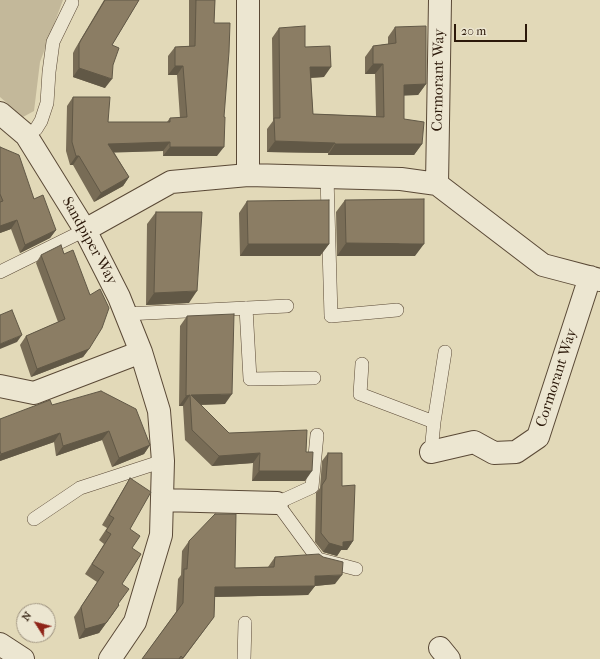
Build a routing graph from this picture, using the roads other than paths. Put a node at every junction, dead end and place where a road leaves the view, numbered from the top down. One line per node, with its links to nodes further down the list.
1 (248, 0): 6 (street)
2 (440, 0): 8 (street, Cormorant Way)
3 (72, 3): 5 (lane)
4 (0, 113): 5 (street, Sandpiper Way)
5 (26, 135): 9 (street, Sandpiper Way)
6 (248, 175): 7 (street, Cormorant Way); 9 (street, Cormorant Way)
7 (327, 177): 8 (street, Cormorant Way); 14 (lane)
8 (437, 184): 11 (street, Cormorant Way)
9 (85, 230): 10 (lane); 15 (street, Sandpiper Way)
10 (0, 272)
11 (595, 279): 23 (street, Cormorant Way)
12 (287, 306): 13 (lane)
13 (246, 308): 15 (lane); 19 (lane)
14 (397, 310)
15 (126, 314): 16 (street, Sandpiper Way)
16 (141, 352): 20 (street); 24 (street, Sandpiper Way)
17 (445, 352): 21 (lane)
18 (362, 364): 21 (lane)
19 (314, 378)
20 (0, 386)
21 (434, 422): 23 (lane)
22 (317, 434): 26 (lane)
23 (431, 452)
24 (163, 461): 25 (street, Sandpiper Way); 27 (lane)
25 (162, 500): 26 (street); 32 (street, Sandpiper Way)
26 (277, 503): 28 (lane)
27 (34, 518)
28 (356, 569)
29 (245, 622): 33 (lane)
30 (0, 644): 31 (street)
31 (23, 659)
32 (110, 659)
33 (244, 659)

